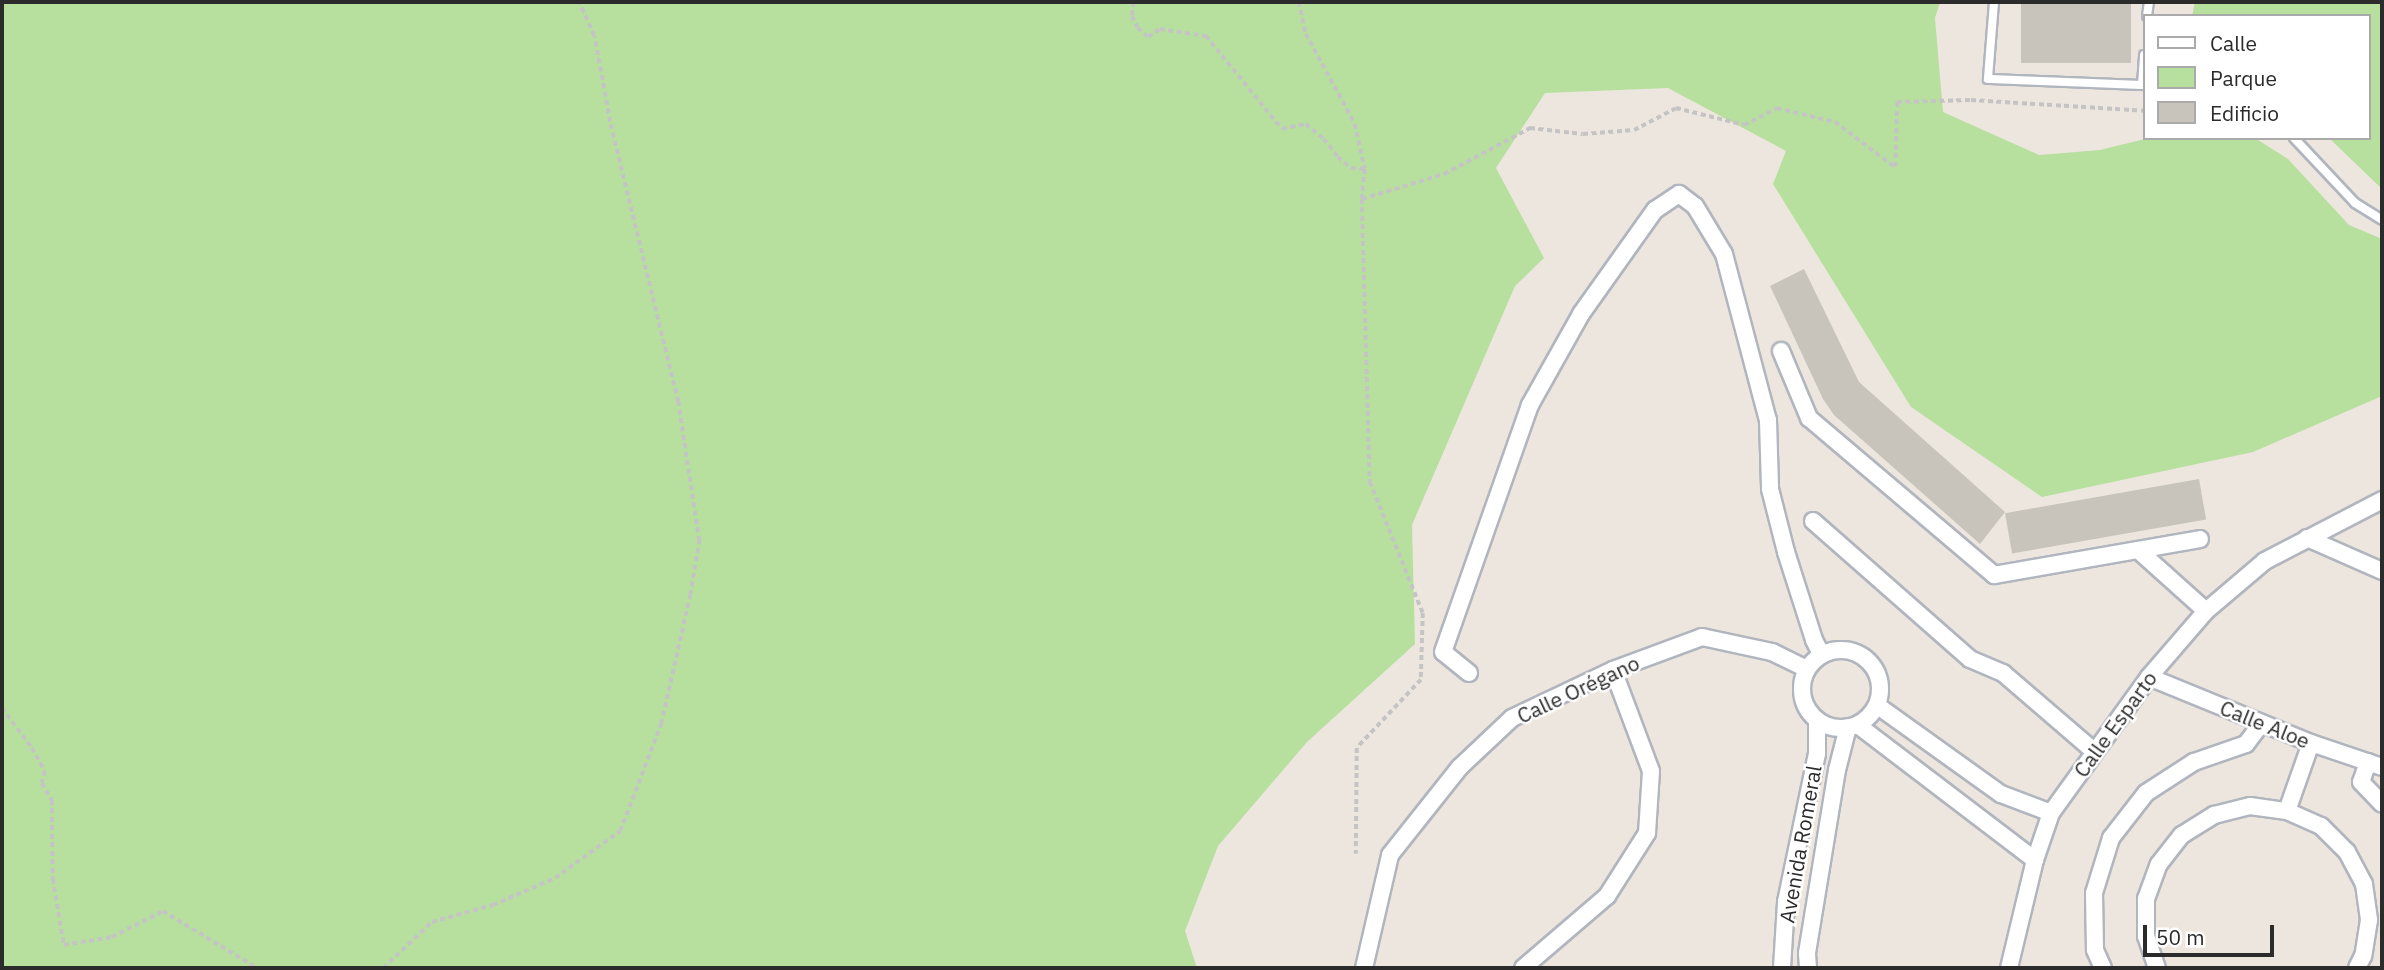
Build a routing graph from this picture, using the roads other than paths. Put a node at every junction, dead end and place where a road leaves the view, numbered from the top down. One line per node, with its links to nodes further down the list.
1 (1994, 2): 2 (lane)
2 (2142, 85)
3 (2296, 140): 4 (lane)
4 (2382, 220)
5 (1781, 351): 10 (street)
6 (2382, 500): 8 (street, Calle Esparto)
7 (1814, 521): 23 (street)
8 (2307, 538): 11 (street); 12 (street, Calle Esparto)
9 (2200, 539): 10 (street)
10 (2138, 550): 12 (street)
11 (2382, 572)
12 (2206, 611): 17 (street, Calle Esparto)
13 (1822, 654): 14 (street); 16 (street); 18 (street)
14 (1807, 669): 15 (street, Calle Orégano); 19 (street)
15 (1613, 670): 29 (street, Calle Orégano); 30 (street)
16 (1469, 673)
17 (2148, 677): 20 (street, Calle Aloe); 23 (street, Calle Esparto)
18 (1878, 706): 21 (street); 27 (street)
19 (1817, 720): 21 (street); 31 (street, Avenida Romeral)
20 (2262, 723): 22 (street, Calle Aloe); 34 (street)
21 (1854, 727): 28 (street); 32 (street, Avenida Romeral)
22 (2311, 743): 24 (street, Calle Aloe); 26 (street)
23 (2095, 752): 27 (street, Calle Esparto)
24 (2375, 765): 25 (street)
25 (2382, 804)
26 (2287, 811): 35 (street); 36 (street)
27 (2051, 813): 28 (street, Calle Esparto)
28 (2035, 860): 33 (street, Calle Esparto)
29 (1364, 968)
30 (1523, 968)
31 (1782, 968)
32 (1808, 968)
33 (2009, 968)
34 (2103, 968)
35 (2157, 968)
36 (2357, 968)

